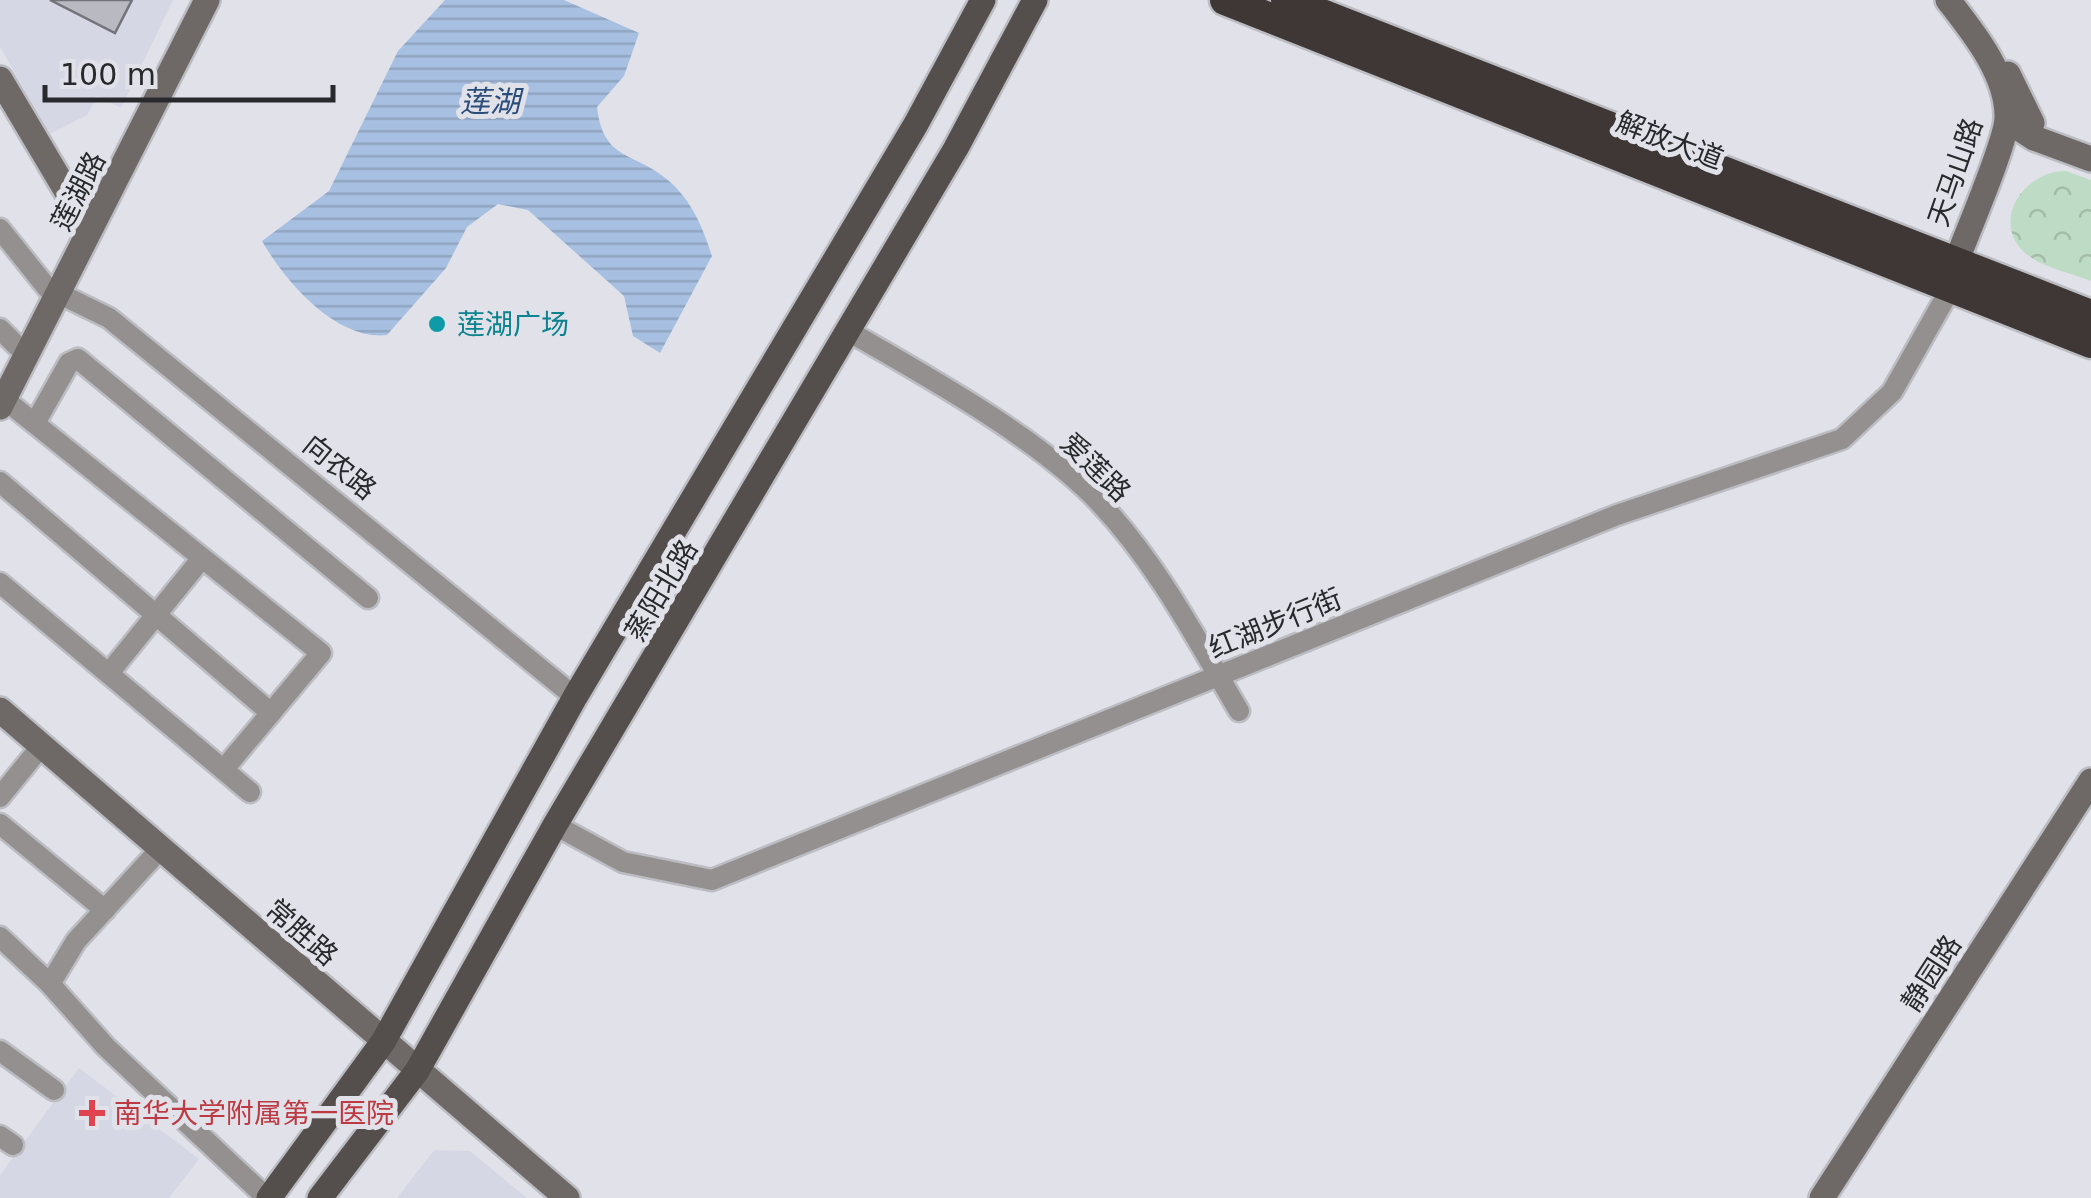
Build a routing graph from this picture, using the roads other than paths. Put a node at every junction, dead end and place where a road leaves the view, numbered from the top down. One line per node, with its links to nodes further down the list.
1 (192, 0): 13 (street, 莲湖路)
2 (208, 0): 16 (street, 莲湖路)
3 (983, 0): 30 (main road, 蒸阳北路)
4 (1036, 0): 18 (main road, 蒸阳北路)
5 (1226, 0): 15 (highway, 解放大道)
6 (1286, 0): 15 (highway, 解放大道)
7 (1948, 0): 10 (street, 天马山路)
8 (1962, 0): 10 (street, 天马山路)
9 (0, 78): 13 (street)
10 (2019, 122): 11 (street); 12 (street); 15 (street, 天马山路)
11 (2091, 146)
12 (2091, 159)
13 (83, 219): 16 (street, 莲湖路)
14 (0, 229): 16 (street)
15 (1954, 273): 17 (highway, 解放大道); 20 (highway, 解放大道); 29 (street, 红湖步行街)
16 (54, 292): 19 (street, 莲湖路); 21 (street, 莲湖路); 30 (street, 向农路)
17 (2091, 315)
18 (848, 331): 29 (street, 爱莲路); 42 (main road, 蒸阳北路)
19 (9, 338): 21 (street, 莲湖路)
20 (2091, 344)
21 (2, 395): 22 (street)
22 (35, 424): 24 (street); 26 (street)
23 (0, 482): 27 (street)
24 (202, 558): 27 (street); 33 (street)
25 (0, 583): 28 (street)
26 (368, 598)
27 (156, 615): 28 (street); 33 (street)
28 (109, 674): 36 (street)
29 (1218, 676): 32 (street, 爱莲路); 42 (street, 红湖步行街)
30 (575, 697): 47 (main road, 蒸阳北路)
31 (0, 710): 47 (street, 常胜路)
32 (1239, 711)
33 (271, 712): 36 (street)
34 (0, 725): 35 (street, 常胜路)
35 (34, 755): 39 (street); 43 (street, 常胜路)
36 (224, 769): 38 (street)
37 (2091, 781): 55 (street, 静园路)
38 (250, 792)
39 (0, 796)
40 (2091, 806): 56 (street, 静园路)
41 (0, 824): 44 (street)
42 (556, 825): 49 (main road, 蒸阳北路)
43 (152, 858): 44 (street); 47 (street, 常胜路)
44 (105, 910): 46 (street)
45 (2, 945): 46 (street)
46 (50, 984): 51 (street)
47 (379, 1047): 49 (street, 常胜路); 51 (main road, 蒸阳北路)
48 (0, 1051): 50 (street)
49 (412, 1076): 52 (main road, 蒸阳北路); 53 (street, 常胜路); 54 (street, 常胜路)
50 (54, 1090)
51 (268, 1198)
52 (320, 1198)
53 (546, 1198)
54 (567, 1198)
55 (1822, 1198)
56 (1842, 1198)

